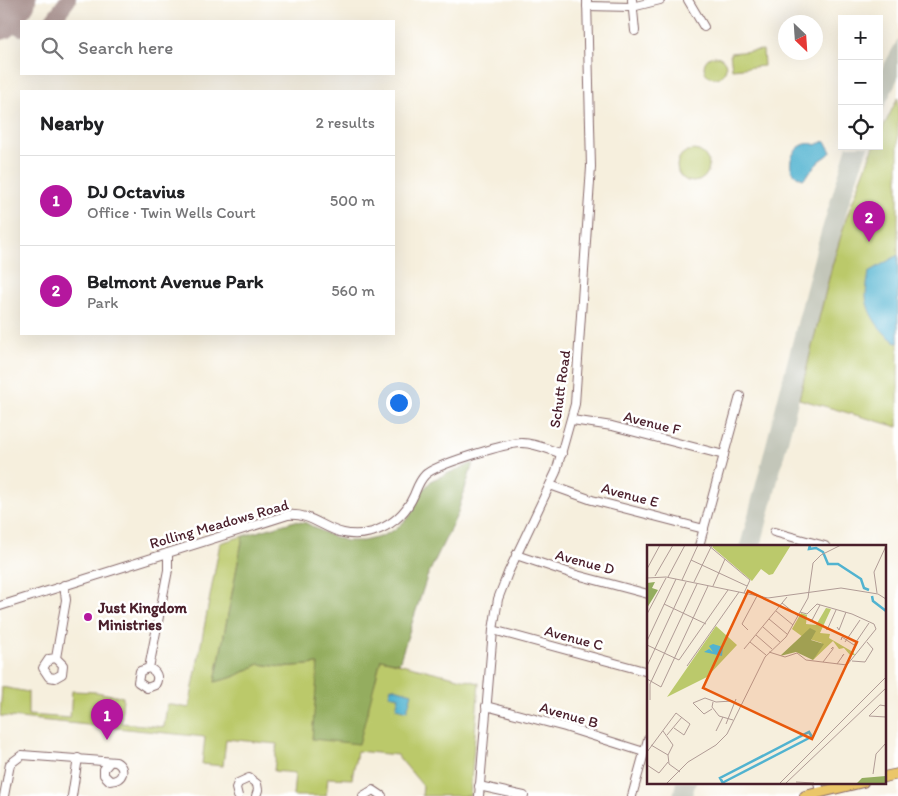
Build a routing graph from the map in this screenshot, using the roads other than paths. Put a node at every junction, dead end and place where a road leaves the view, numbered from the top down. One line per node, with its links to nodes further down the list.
1 (660, 0): 4 (street)
2 (688, 0): 5 (street)
3 (587, 3): 4 (street); 8 (street, Schutt Road)
4 (632, 3): 6 (street)
5 (704, 27)
6 (635, 31)
7 (740, 396): 10 (street)
8 (572, 420): 9 (street, Schutt Road); 10 (street, Avenue F)
9 (562, 454): 11 (street, Schutt Road); 16 (street, Rolling Meadows Road)
10 (724, 455): 12 (street)
11 (550, 485): 12 (street, Avenue E); 17 (street, Schutt Road)
12 (704, 529): 14 (street)
13 (774, 532): 15 (street)
14 (700, 545)
15 (821, 545)
16 (168, 553): 18 (street, Rolling Meadows Road); 23 (street)
17 (516, 555): 19 (street, Avenue D); 21 (street, Schutt Road)
18 (64, 585): 20 (street, Rolling Meadows Road); 22 (street)
19 (647, 594)
20 (0, 606)
21 (493, 630): 24 (street, Avenue C); 25 (street, Schutt Road)
22 (56, 658)
23 (149, 668)
24 (647, 672)
25 (486, 706): 27 (street, Avenue B); 31 (street, Schutt Road)
26 (647, 742): 27 (street)
27 (644, 752): 41 (street)
28 (78, 758): 29 (street); 33 (street); 34 (street)
29 (110, 762)
30 (845, 784): 32 (main road)
31 (479, 786): 39 (street, Schutt Road); 40 (street)
32 (819, 787): 42 (main road)
33 (4, 796)
34 (72, 796)
35 (238, 796): 36 (street)
36 (256, 796)
37 (363, 796): 38 (street)
38 (382, 796)
39 (479, 796)
40 (524, 796)
41 (632, 796)
42 (805, 796)

